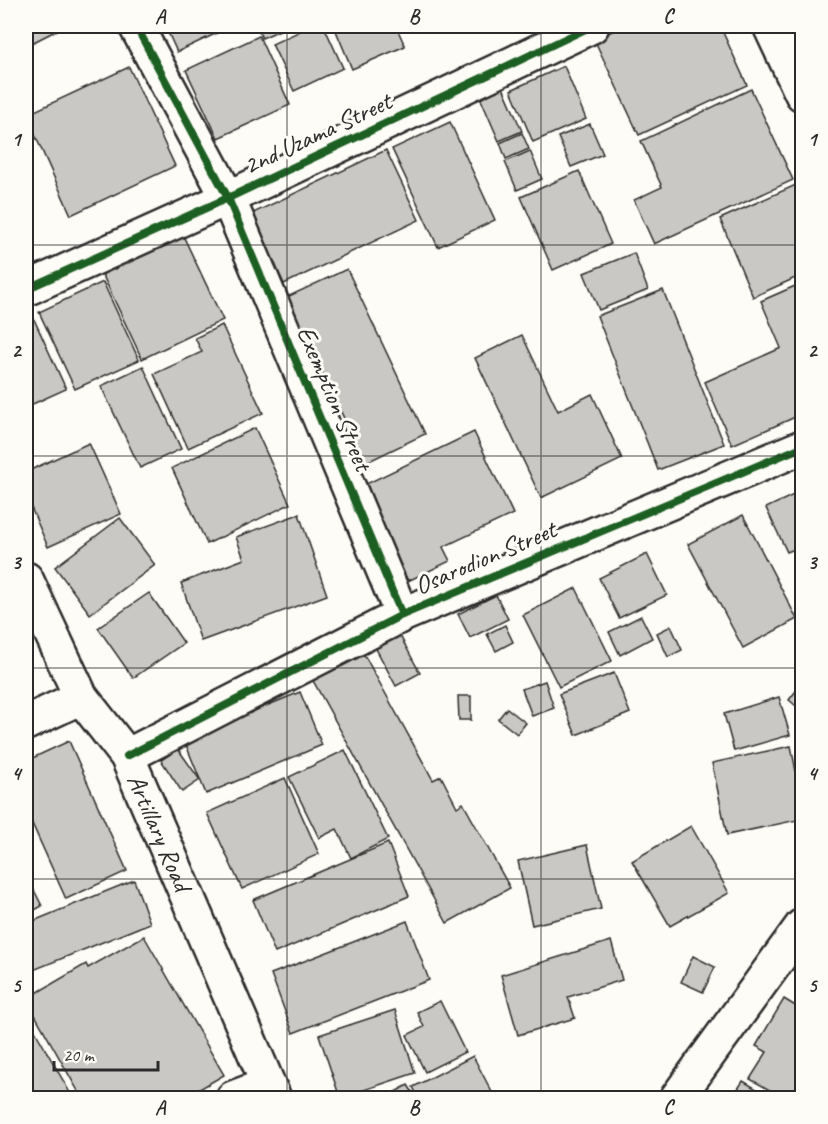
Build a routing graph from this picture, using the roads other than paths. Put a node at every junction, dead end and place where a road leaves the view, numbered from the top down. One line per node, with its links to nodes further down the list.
1 (136, 26): 5 (street, Exemption Street)
2 (592, 26): 5 (street, 2nd Uzama Street)
3 (770, 26): 4 (street)
4 (802, 93)
5 (228, 198): 6 (street, 2nd Uzama Street); 9 (street, Exemption Street)
6 (26, 289)
7 (802, 447): 9 (street, Osarodion Street)
8 (26, 579): 10 (street, Artillary Road)
9 (402, 615): 12 (street, Osarodion Street)
10 (81, 697): 11 (street); 12 (street, Artillary Road)
11 (26, 723)
12 (127, 756): 14 (street, Artillary Road)
13 (802, 926): 16 (street)
14 (270, 1092): 15 (street)
15 (233, 1098)
16 (677, 1098)

